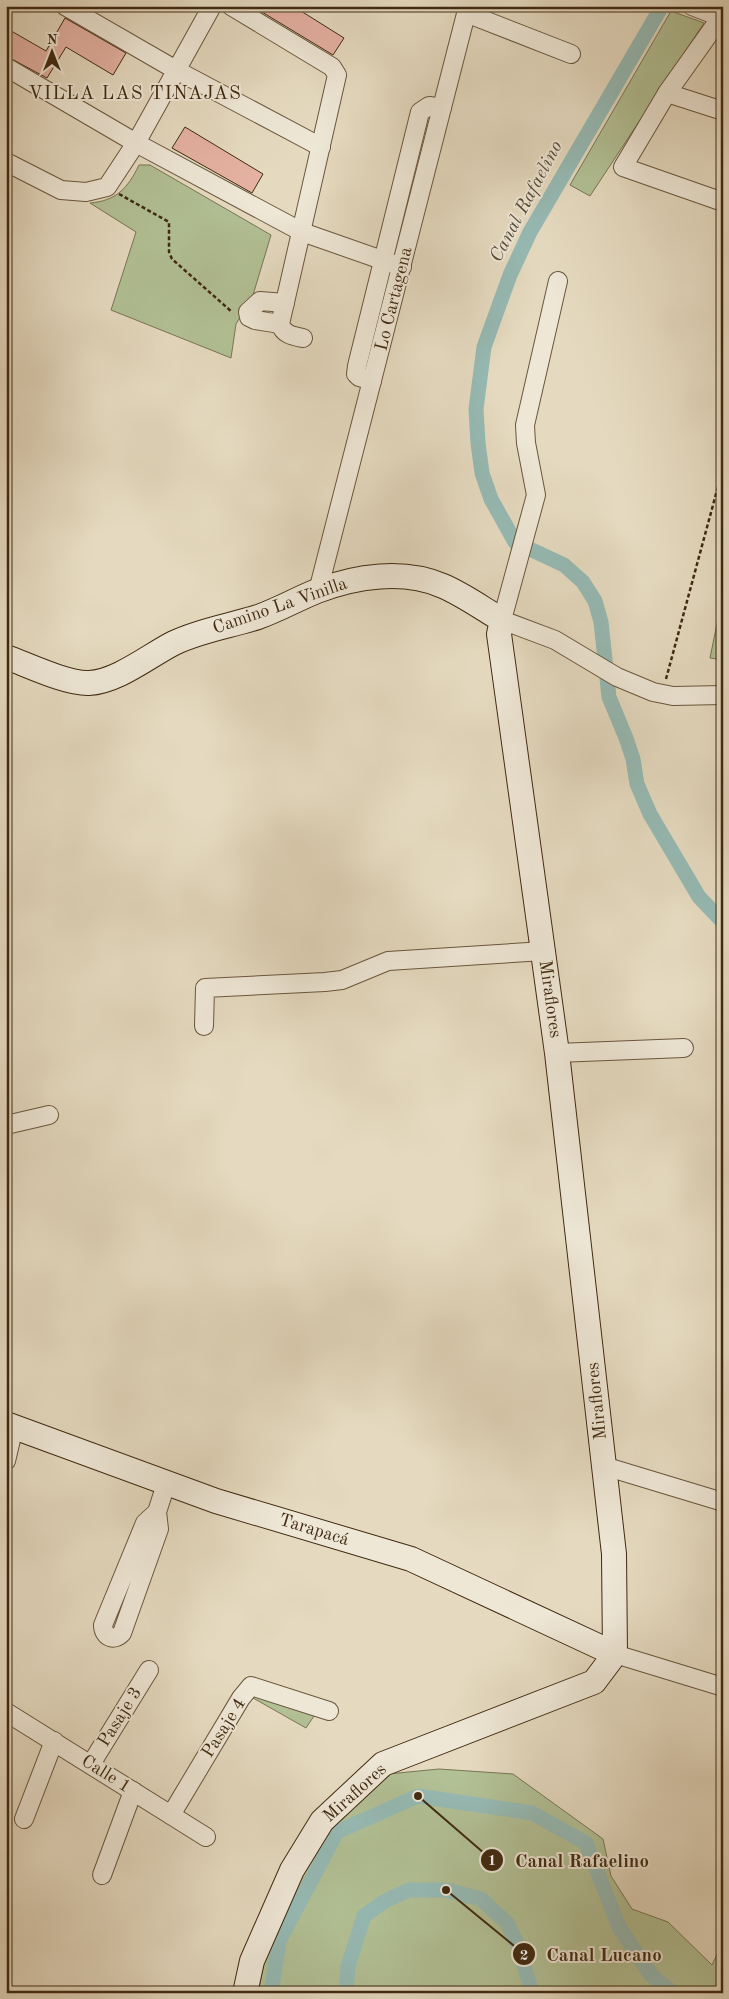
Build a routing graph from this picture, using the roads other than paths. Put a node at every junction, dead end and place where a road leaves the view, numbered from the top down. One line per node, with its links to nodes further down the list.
1 (65, 6): 9 (street)
2 (212, 6): 9 (street)
3 (230, 6): 14 (street)
4 (692, 6): 6 (street)
5 (467, 9): 7 (street); 11 (street, Lo Cartagena)
6 (722, 15): 10 (street)
7 (571, 54)
8 (6, 67): 13 (street)
9 (176, 70): 13 (street); 14 (street)
10 (667, 93): 12 (street); 16 (street)
11 (442, 108): 18 (street); 19 (street, Lo Cartagena)
12 (723, 111)
13 (136, 143): 15 (street); 17 (street)
14 (322, 146): 17 (street)
15 (6, 162)
16 (723, 202)
17 (302, 232): 18 (street); 21 (street)
18 (383, 260): 19 (street); 24 (street)
19 (402, 267): 24 (street, Lo Cartagena)
20 (558, 281): 26 (street)
21 (285, 303): 22 (street); 22 (street)
22 (280, 324): 23 (street)
23 (304, 338)
24 (372, 381): 25 (street, Lo Cartagena)
25 (318, 591): 26 (street, Camino La Vinilla); 27 (street, Camino La Vinilla)
26 (502, 620): 28 (street, Camino La Vinilla); 29 (street, Miraflores)
27 (6, 657)
28 (723, 695)
29 (544, 951): 30 (street); 32 (street, Miraflores)
30 (204, 1026)
31 (684, 1048): 32 (street)
32 (558, 1053): 37 (street, Miraflores)
33 (49, 1115): 34 (street)
34 (6, 1125)
35 (10, 1426): 36 (street); 38 (street, Tarapacá)
36 (6, 1461)
37 (604, 1466): 39 (street); 41 (street, Miraflores)
38 (166, 1484): 40 (street); 41 (street, Tarapacá)
39 (723, 1502)
40 (157, 1512): 40 (street)
41 (615, 1654): 43 (street); 53 (street, Miraflores)
42 (149, 1670): 47 (street, Pasaje 3)
43 (723, 1687)
44 (329, 1710): 49 (street, Pasaje 4)
45 (6, 1712): 46 (street, Calle 1)
46 (54, 1741): 47 (street, Calle 1); 50 (street)
47 (92, 1764): 48 (street, Calle 1)
48 (133, 1791): 49 (street, Calle 1); 52 (street)
49 (171, 1815): 51 (street, Calle 1)
50 (24, 1819)
51 (206, 1836)
52 (102, 1875)
53 (245, 1993)

